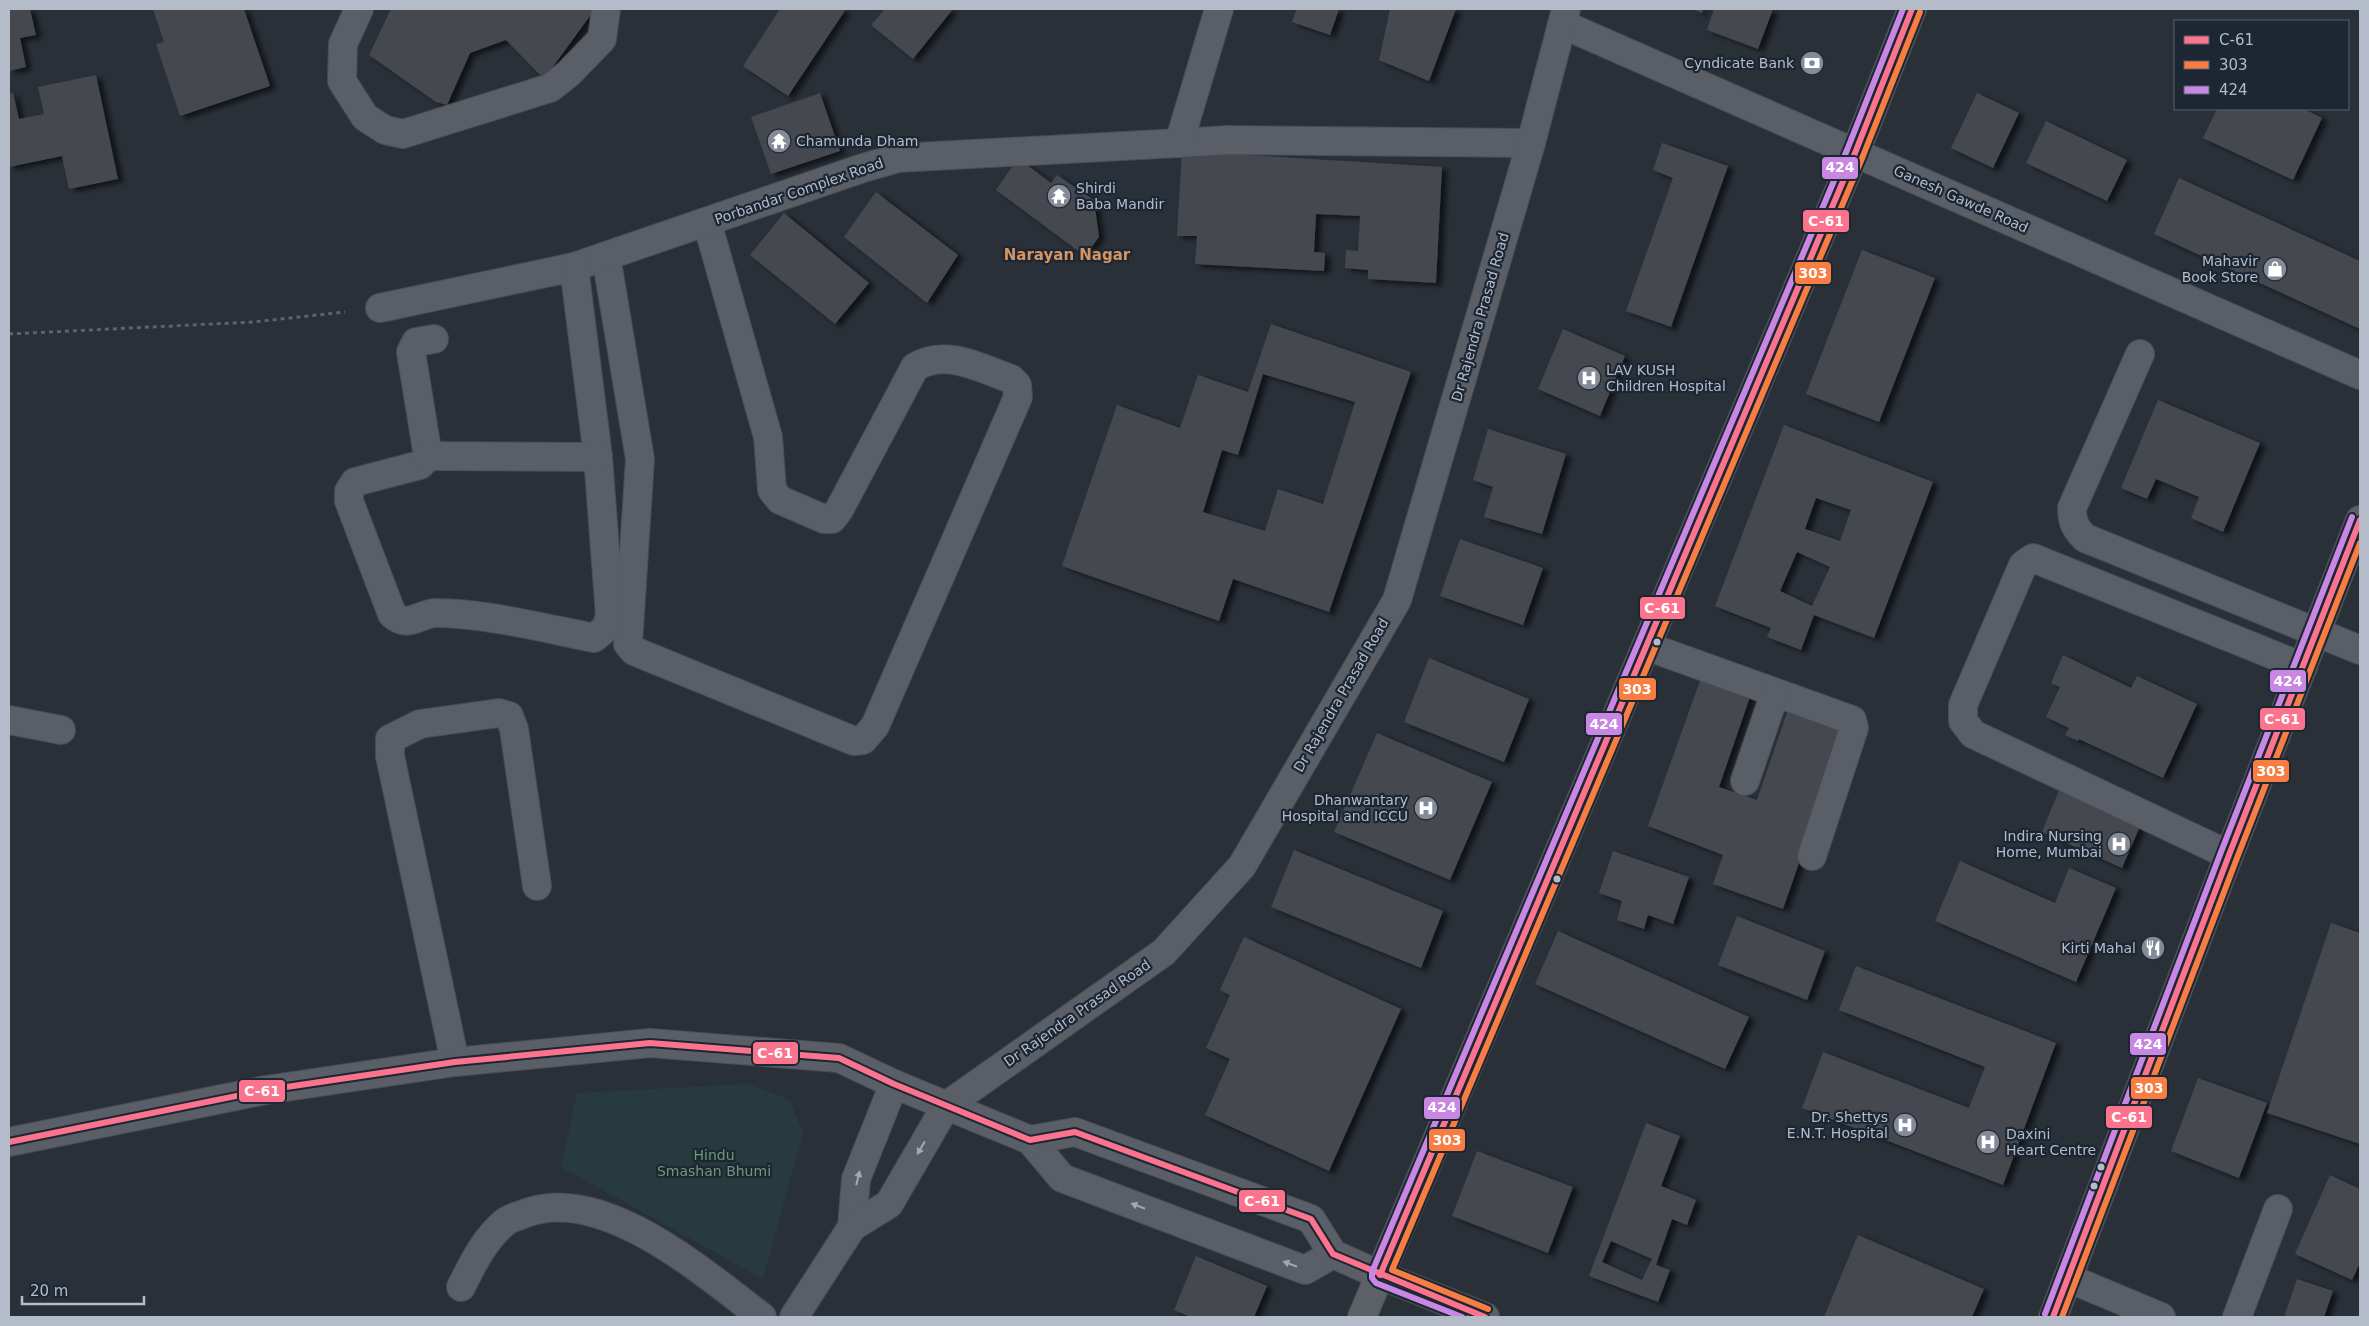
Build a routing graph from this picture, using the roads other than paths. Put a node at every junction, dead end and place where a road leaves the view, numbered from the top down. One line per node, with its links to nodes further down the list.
1 (359, 9): 2 (street)
2 (606, 9)
3 (1219, 9): 6 (street)
4 (1912, 9): 8 (main road)
5 (1564, 16): 7 (street, Dr Rajendra Prasad Road); 8 (street, Ganesh Gawde Road)
6 (1179, 143): 7 (street, Porbandar Complex Road); 9 (street, Porbandar Complex Road)
7 (1530, 143): 32 (street, Dr Rajendra Prasad Road)
8 (1855, 153): 15 (street, Ganesh Gawde Road); 20 (main road)
9 (707, 222): 10 (street, Porbandar Complex Road); 10 (street)
10 (606, 256): 11 (street, Porbandar Complex Road)
11 (574, 267): 12 (street, Porbandar Complex Road); 17 (street)
12 (380, 308)
13 (434, 339): 16 (street)
14 (2140, 354): 19 (street)
15 (2360, 375)
16 (428, 456): 17 (street); 17 (street)
17 (598, 456)
18 (2360, 520): 19 (main road)
19 (2316, 633): 21 (street); 22 (main road)
20 (1646, 646): 23 (street); 38 (main road)
21 (2360, 650)
22 (2303, 667): 27 (main road); 27 (street)
23 (1775, 693): 26 (street); 28 (street)
24 (9, 720): 25 (street)
25 (60, 730)
26 (1745, 781)
27 (2229, 855): 39 (main road)
28 (1812, 856)
29 (537, 886): 30 (street)
30 (455, 1062): 31 (street); 34 (street)
31 (894, 1084): 32 (street); 36 (street, one-way to 31)
32 (946, 1106): 33 (street); 36 (street, Dr Rajendra Prasad Road, one-way to 36)
33 (1030, 1140): 37 (street); 37 (street, one-way to 33)
34 (9, 1142)
35 (2278, 1209): 47 (street)
36 (852, 1226): 42 (street, Dr Rajendra Prasad Road)
37 (1334, 1254): 38 (street)
38 (1380, 1275): 43 (main road); 44 (street)
39 (2068, 1278): 45 (main road); 46 (street)
40 (461, 1287): 41 (street)
41 (762, 1317)
42 (794, 1317)
43 (1362, 1317)
44 (1485, 1317)
45 (2053, 1317)
46 (2161, 1317)
47 (2237, 1317)

